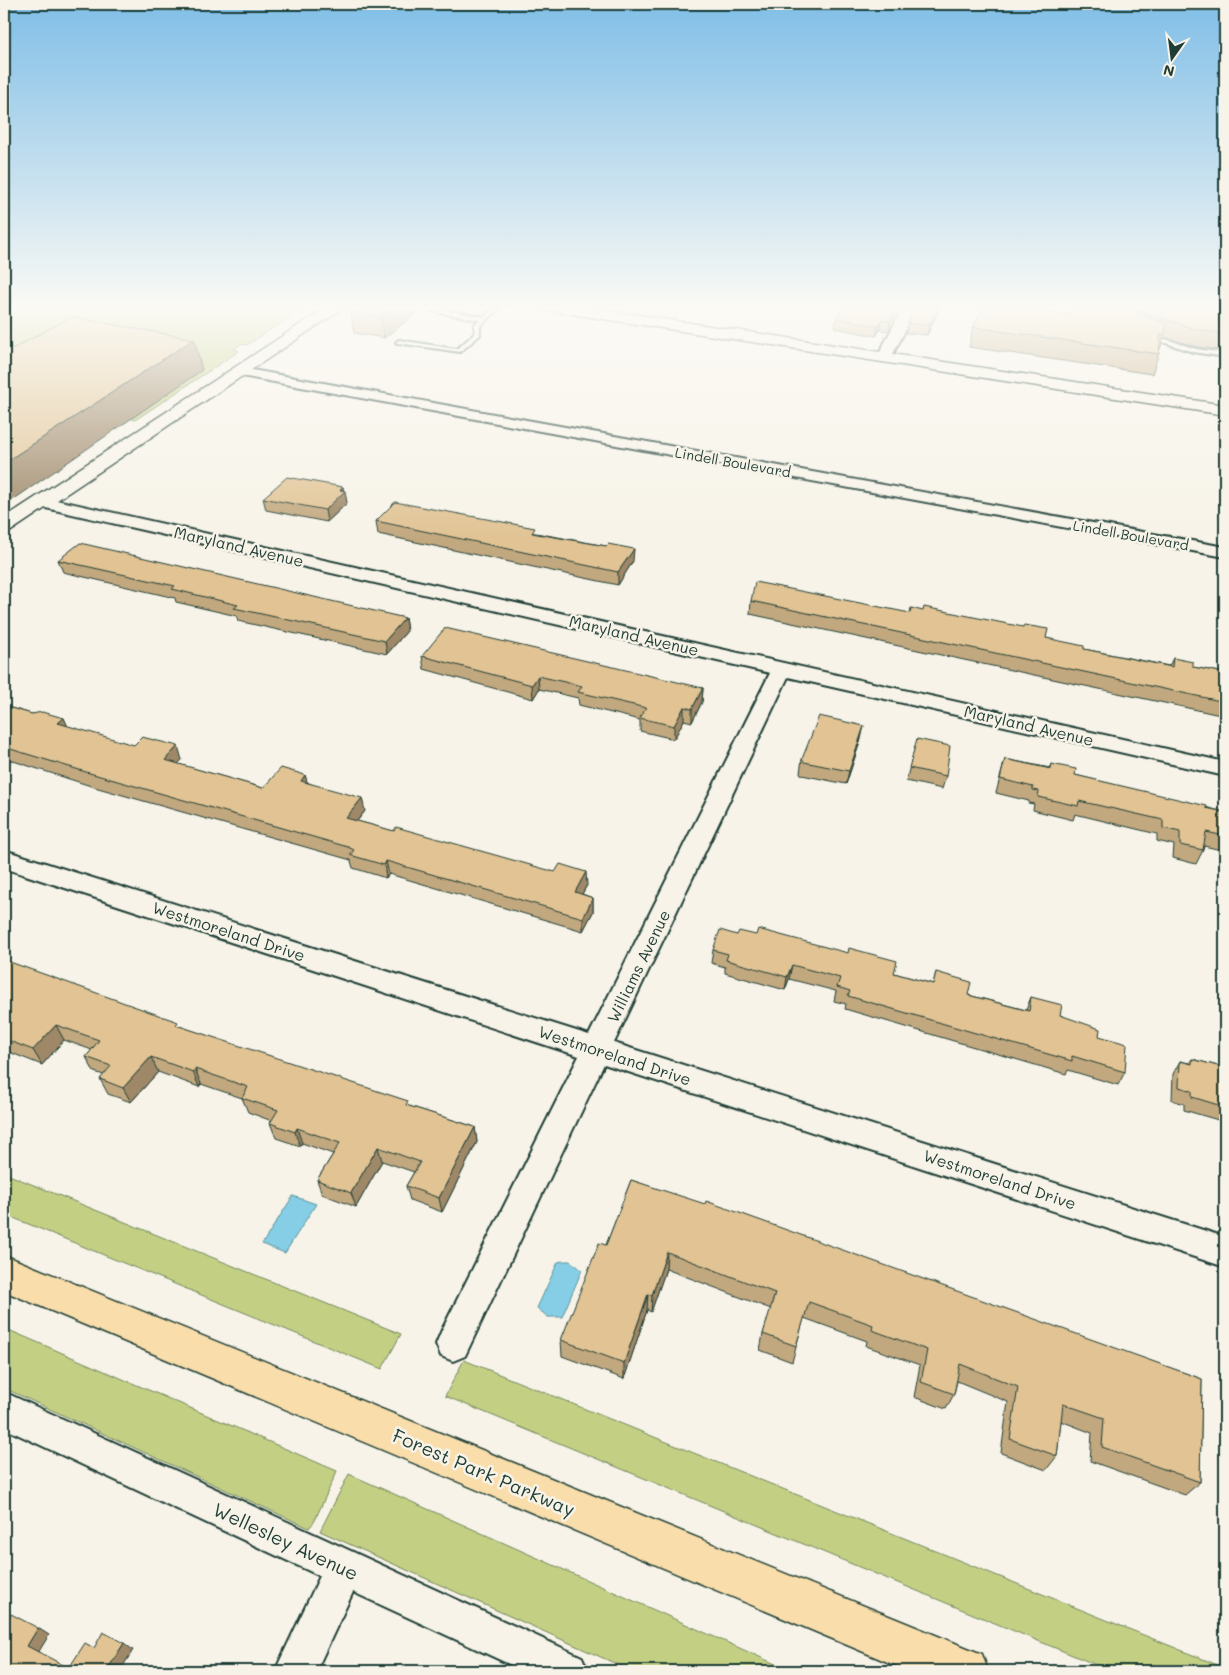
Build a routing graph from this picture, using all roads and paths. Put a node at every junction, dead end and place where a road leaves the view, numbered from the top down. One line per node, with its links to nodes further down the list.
1 (224, 383): 5 (main road)
2 (302, 383): 7 (street, Lindell Boulevard)
3 (1049, 383): 4 (main road)
4 (1225, 410)
5 (43, 502): 6 (main road); 8 (street, Maryland Avenue)
6 (4, 527)
7 (1225, 552)
8 (782, 669): 9 (street, Maryland Avenue); 11 (street, Williams Avenue)
9 (1225, 769)
10 (4, 859): 11 (street, Westmoreland Drive)
11 (597, 1050): 12 (street, Westmoreland Drive); 14 (street, Williams Avenue)
12 (1225, 1252)
13 (4, 1273): 19 (main road, Forest Park Parkway)
14 (453, 1344)
15 (4, 1410): 16 (street, Wellesley Avenue)
16 (344, 1568): 17 (street); 18 (street, Wellesley Avenue)
17 (295, 1671)
18 (568, 1671)
19 (965, 1671)

